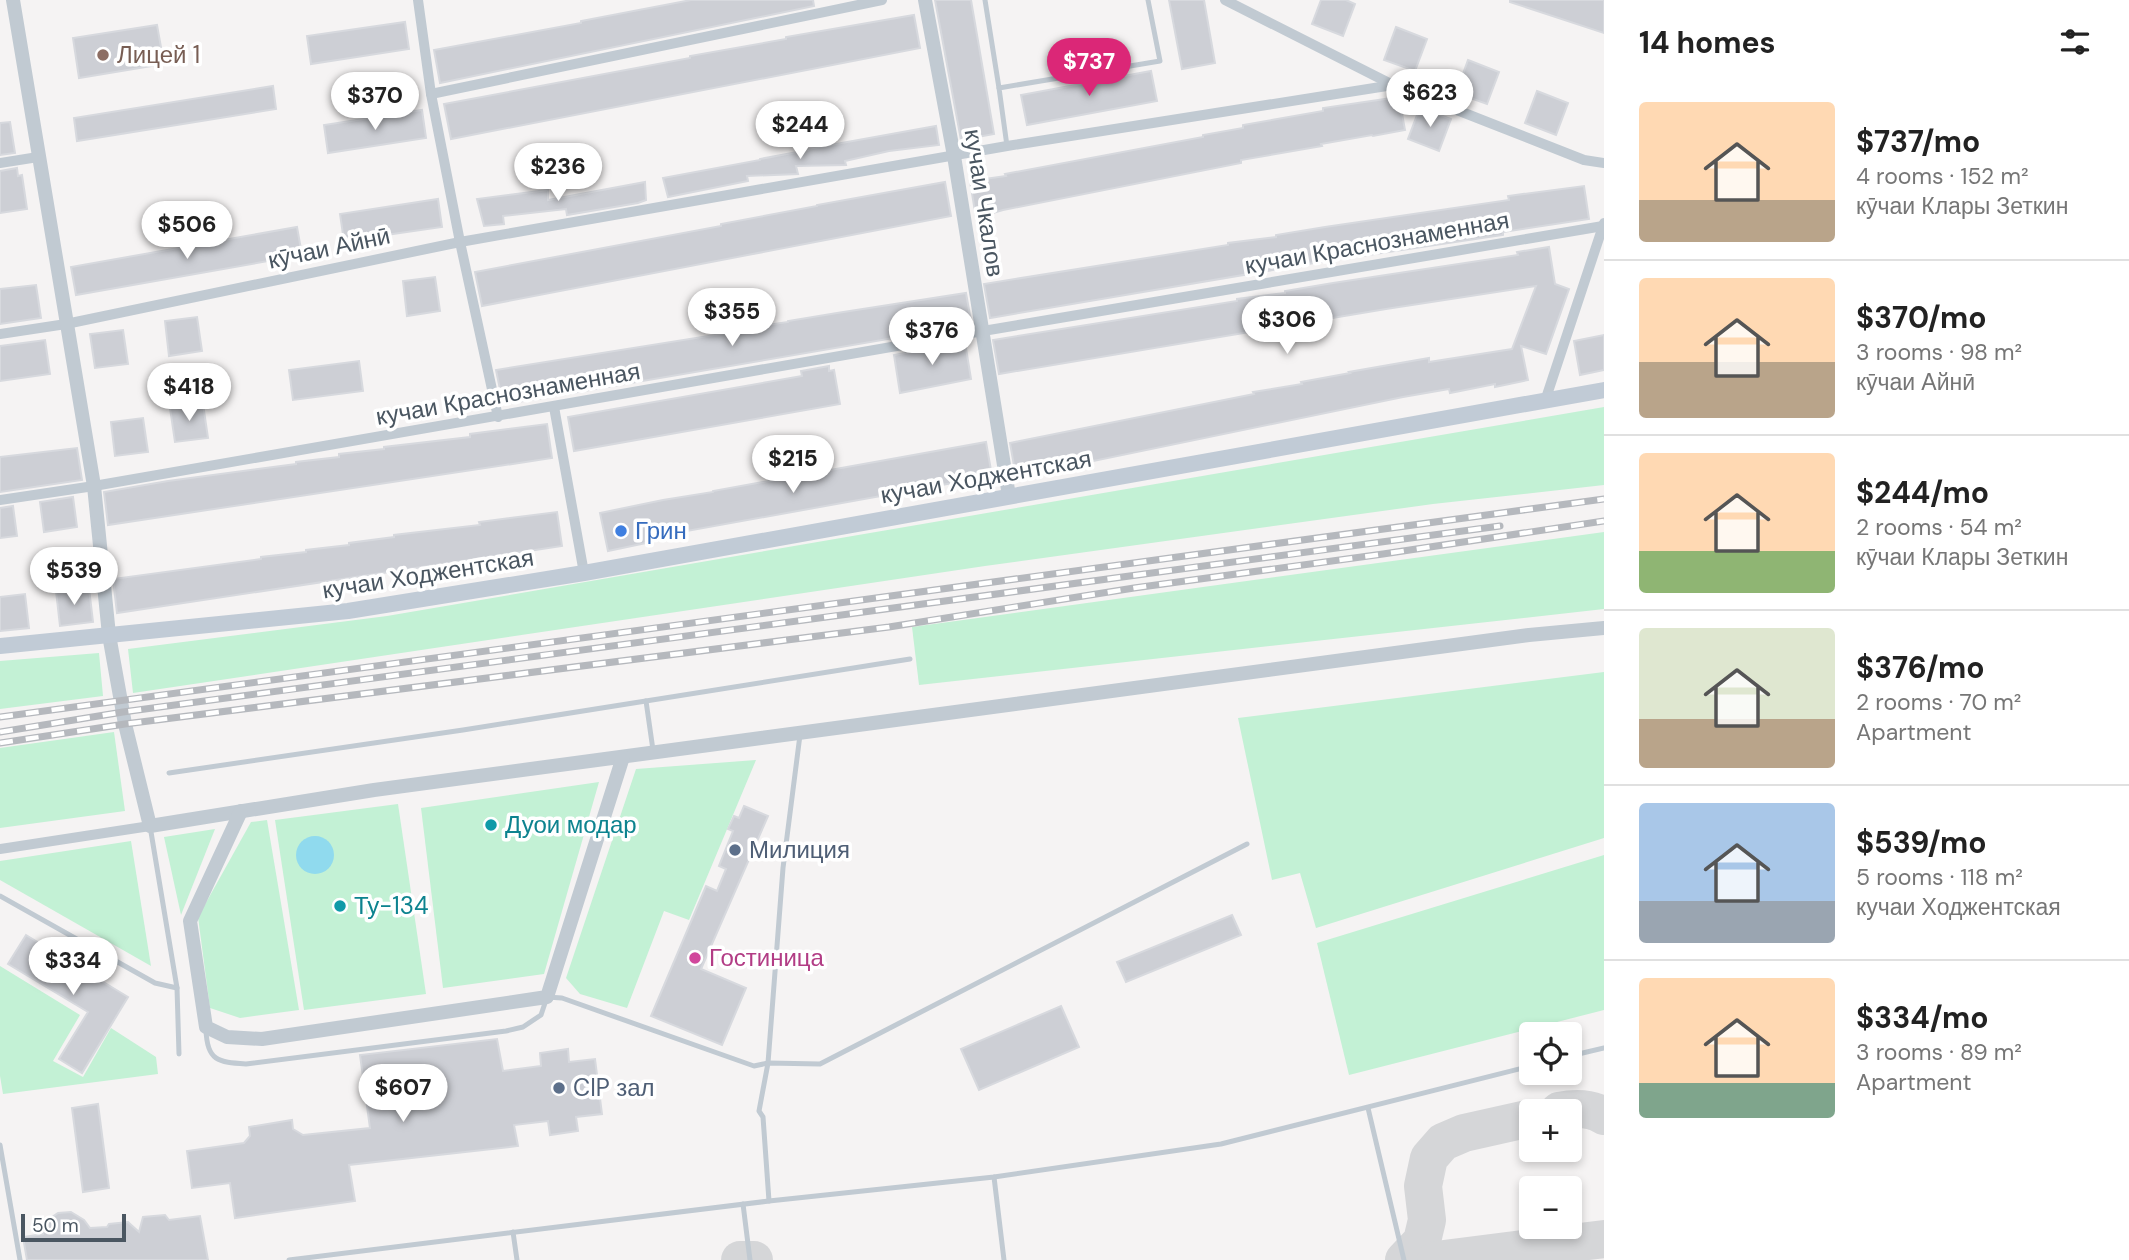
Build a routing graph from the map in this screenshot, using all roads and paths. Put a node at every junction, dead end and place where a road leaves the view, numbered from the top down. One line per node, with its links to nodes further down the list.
1 (13, 0): 13 (street)
2 (418, 0): 10 (street)
3 (882, 0): 10 (street)
4 (925, 0): 12 (street, кучаи Чкалов)
5 (985, 0): 9 (lane)
6 (1148, 0): 9 (lane)
7 (1225, 0): 8 (street)
8 (1393, 85): 11 (street, кӯчаи Айнӣ); 15 (street)
9 (999, 88): 11 (lane)
10 (431, 94): 17 (street)
11 (1007, 146): 12 (street, кӯчаи Айнӣ)
12 (954, 156): 17 (street, кӯчаи Айнӣ); 19 (street, кучаи Чкалов)
13 (38, 157): 14 (street); 18 (street)
14 (0, 163)
15 (1604, 163)
16 (1603, 225): 19 (street, кучаи Краснознаменная); 22 (street)
17 (460, 242): 18 (street, кӯчаи Айнӣ); 24 (street)
18 (66, 324): 20 (street, кӯчаи Айнӣ); 25 (street)
19 (983, 331): 23 (street, кучаи Краснознаменная); 26 (street, кучаи Чкалов)
20 (0, 334)
21 (1604, 390): 22 (main road, кучаи Ходжентская)
22 (1545, 401): 26 (main road, кучаи Ходжентская)
23 (554, 407): 24 (street, кучаи Краснознаменная); 28 (street)
24 (498, 417): 25 (street, кучаи Краснознаменная)
25 (94, 486): 27 (street, кучаи Краснознаменная); 30 (street)
26 (1010, 496): 28 (main road, кучаи Ходжентская)
27 (0, 500)
28 (584, 573): 30 (main road, кучаи Ходжентская)
29 (1604, 628): 34 (street)
30 (108, 635): 31 (main road, кучаи Ходжентская); 39 (street)
31 (0, 646)
32 (910, 659): 33 (lane)
33 (646, 701): 35 (lane); 37 (lane)
34 (800, 732): 35 (street); 49 (lane)
35 (653, 751): 36 (street)
36 (623, 757): 38 (street); 44 (street)
37 (169, 773)
38 (241, 811): 39 (street); 45 (street)
39 (150, 826): 41 (street); 43 (lane)
40 (1247, 844): 49 (lane)
41 (0, 849)
42 (0, 896): 43 (lane)
43 (177, 988): 48 (lane)
44 (547, 997): 45 (street); 45 (lane); 49 (lane)
45 (206, 1027)
46 (1604, 1048): 47 (lane)
47 (1582, 1053)
48 (179, 1054)
49 (768, 1063): 54 (lane)
50 (1519, 1069): 51 (lane)
51 (1368, 1108): 53 (lane); 62 (lane)
52 (0, 1145): 57 (lane)
53 (993, 1177): 54 (lane); 61 (lane)
54 (769, 1201): 55 (lane)
55 (743, 1204): 56 (lane); 60 (lane)
56 (513, 1233): 58 (lane); 59 (lane)
57 (20, 1260)
58 (289, 1260)
59 (517, 1260)
60 (750, 1260)
61 (1004, 1260)
62 (1404, 1260)

